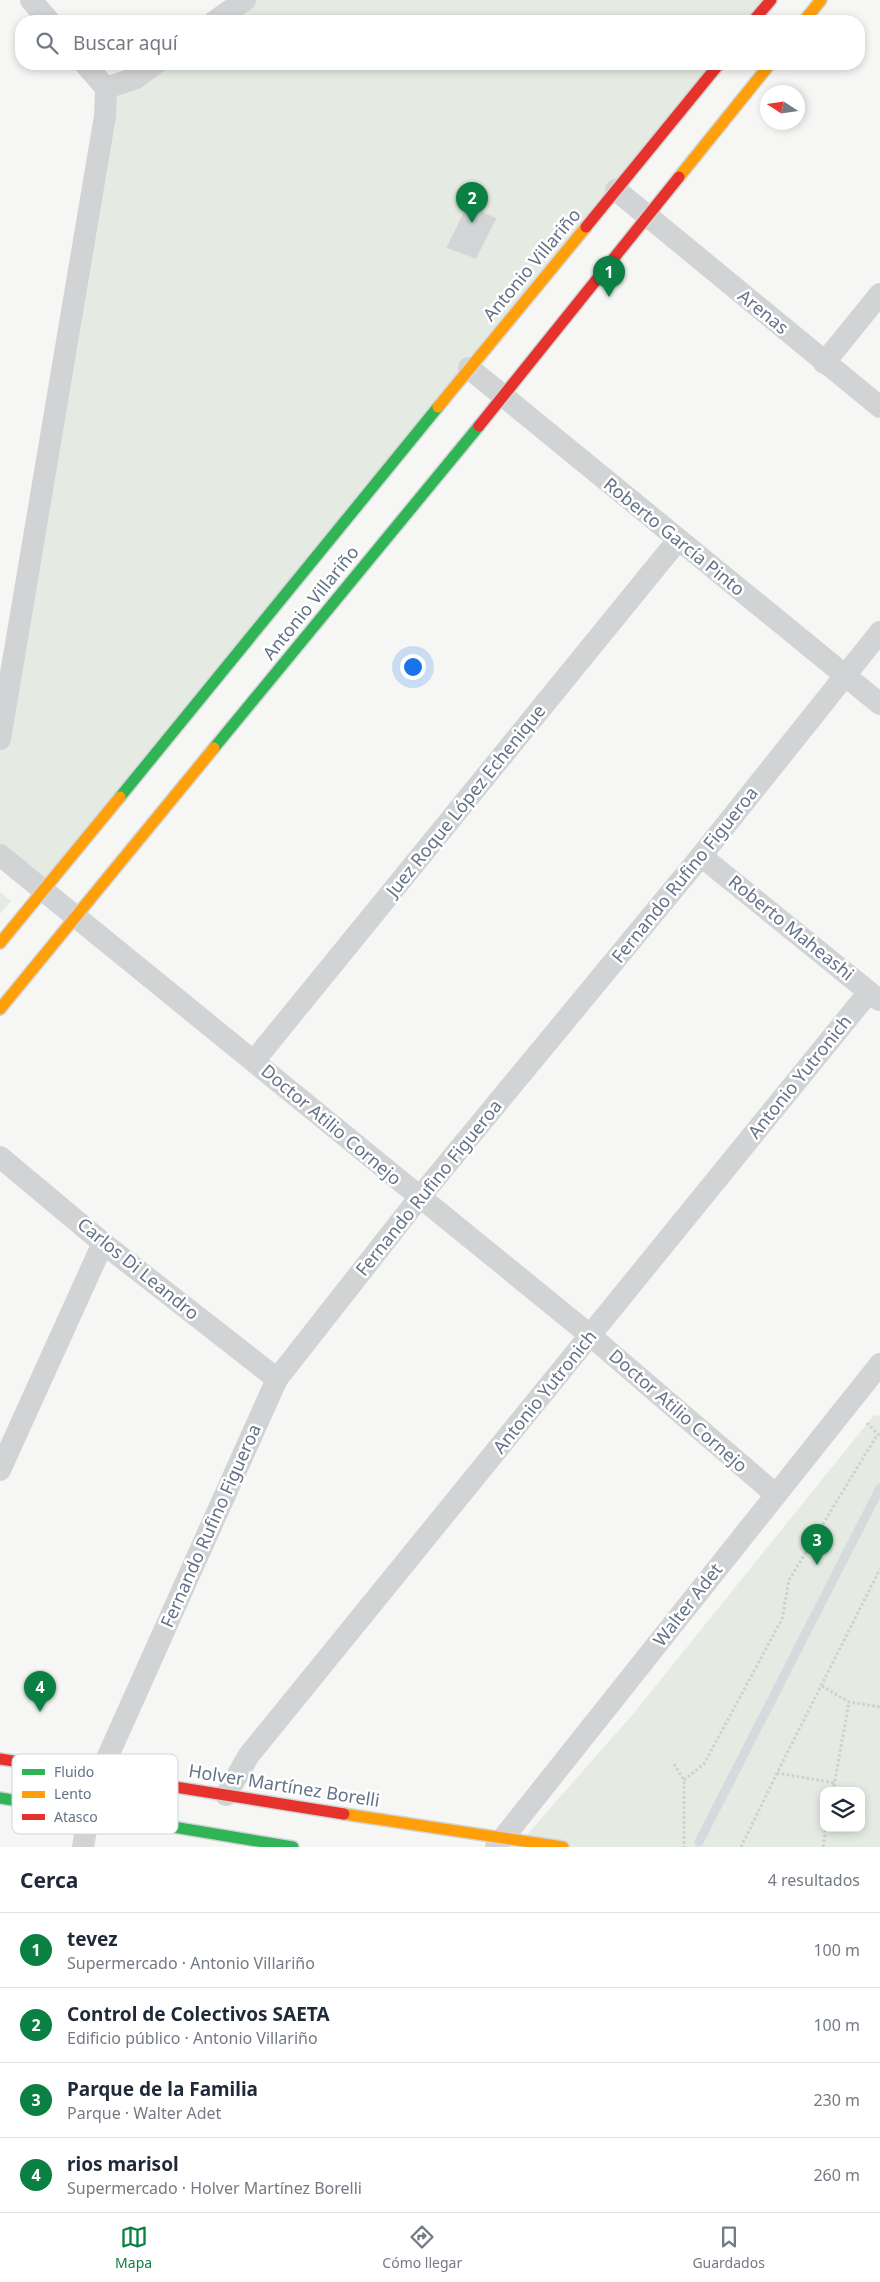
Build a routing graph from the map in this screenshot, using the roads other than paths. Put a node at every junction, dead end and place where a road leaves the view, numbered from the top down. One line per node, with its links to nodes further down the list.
1 (31, 0): 5 (street)
2 (245, 0): 6 (street)
3 (771, 0): 7 (street)
4 (821, 0): 8 (street)
5 (44, 15)
6 (224, 15)
7 (758, 15)
8 (809, 15)
9 (90, 70): 13 (street)
10 (147, 70): 13 (street)
11 (714, 70): 14 (street, Antonio Villariño)
12 (765, 70): 15 (street, Antonio Villariño)
13 (106, 88): 25 (street)
14 (616, 190): 15 (street, Arenas); 18 (street, Antonio Villariño)
15 (647, 217): 17 (street, Arenas); 19 (street, Antonio Villariño)
16 (880, 294): 17 (street)
17 (824, 362): 20 (street, Arenas)
18 (469, 368): 19 (street, Roberto García Pinto); 28 (street, Antonio Villariño)
19 (503, 396): 21 (street, Roberto García Pinto); 29 (street, Antonio Villariño)
20 (880, 407)
21 (678, 540): 23 (street, Roberto García Pinto); 33 (street, Juez Roque López Echenique)
22 (880, 632): 23 (street, Fernando Rufino Figueroa)
23 (845, 676): 24 (street, Roberto García Pinto); 27 (street, Fernando Rufino Figueroa)
24 (880, 704)
25 (0, 739)
26 (0, 856): 28 (street, Doctor Atilio Cornejo)
27 (701, 856): 31 (street, Roberto Maheashi); 35 (street, Fernando Rufino Figueroa)
28 (44, 890): 29 (street, Doctor Atilio Cornejo); 30 (street, Antonio Villariño)
29 (75, 918): 32 (street, Antonio Villariño); 33 (street, Doctor Atilio Cornejo)
30 (0, 943)
31 (874, 996): 37 (street, Antonio Yutronich)
32 (0, 1009)
33 (254, 1061): 35 (street, Doctor Atilio Cornejo)
34 (0, 1157): 36 (street, Carlos Di Leandro)
35 (419, 1198): 37 (street, Doctor Atilio Cornejo); 39 (street, Fernando Rufino Figueroa)
36 (104, 1243): 39 (street, Carlos Di Leandro); 40 (street)
37 (591, 1336): 41 (street, Doctor Atilio Cornejo); 44 (street, Antonio Yutronich)
38 (880, 1364): 41 (street, Walter Adet)
39 (277, 1379): 42 (street, Fernando Rufino Figueroa)
40 (0, 1470)
41 (775, 1494): 47 (street, Walter Adet)
42 (109, 1754)
43 (178, 1788): 44 (street, Holver Martínez Borelli)
44 (226, 1795): 47 (street, Holver Martínez Borelli)
45 (178, 1827): 49 (street)
46 (85, 1834): 48 (street, Fernando Rufino Figueroa)
47 (500, 1842): 50 (street, Holver Martínez Borelli)
48 (83, 1847)
49 (293, 1847)
50 (563, 1847)

